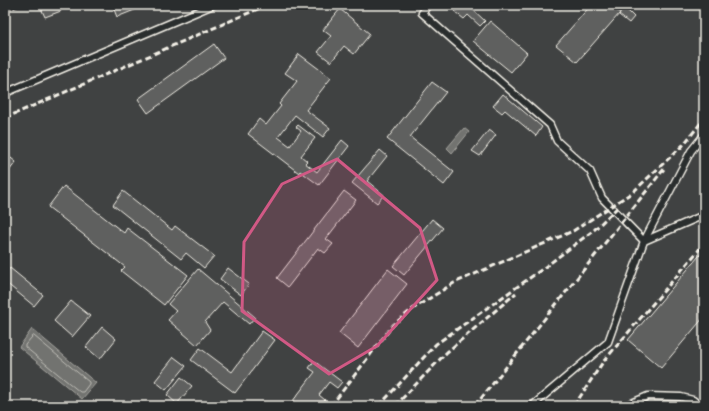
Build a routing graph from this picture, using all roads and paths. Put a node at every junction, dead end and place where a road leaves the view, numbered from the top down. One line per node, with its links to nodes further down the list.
1 (213, 5): 3 (lane)
2 (428, 5): 6 (lane)
3 (5, 93)
4 (704, 135): 6 (lane)
5 (704, 215): 6 (lane)
6 (644, 241): 7 (lane)
7 (532, 406)
8 (625, 406): 9 (lane)
9 (700, 406)

